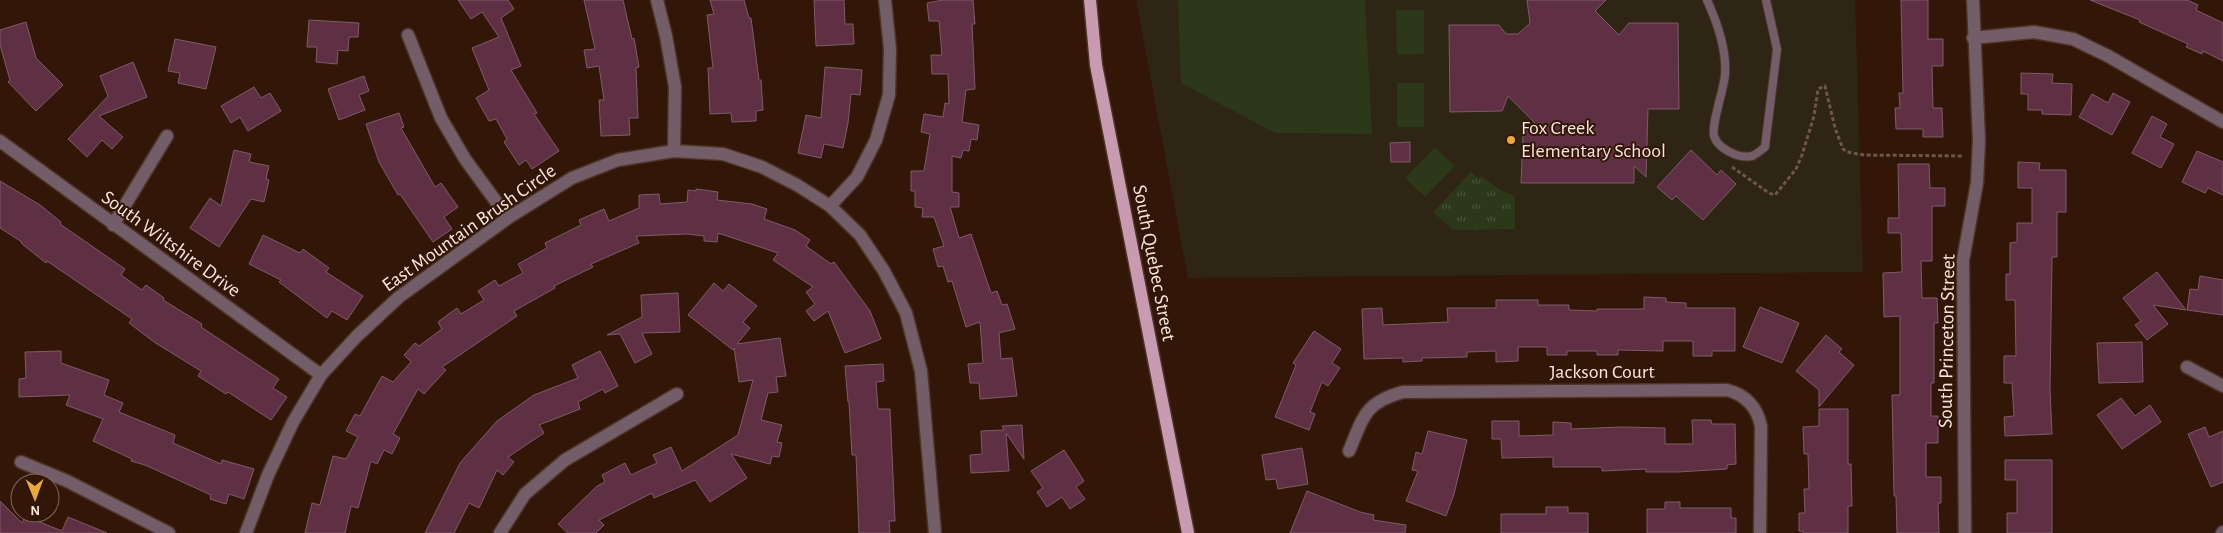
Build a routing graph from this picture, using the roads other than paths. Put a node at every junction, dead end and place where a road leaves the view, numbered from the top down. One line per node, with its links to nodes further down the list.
1 (657, 0): 12 (street)
2 (885, 0): 13 (street)
3 (1090, 0): 26 (main road, South Quebec Street)
4 (1707, 0): 5 (lane)
5 (1766, 0)
6 (1973, 0): 8 (street, South Princeton Street)
7 (408, 34): 14 (street)
8 (1973, 38): 9 (street); 28 (street, South Princeton Street)
9 (2223, 122)
10 (167, 136): 15 (street)
11 (0, 141): 15 (street, South Wiltshire Drive)
12 (674, 151): 13 (street, East Mountain Brush Circle); 14 (street, East Mountain Brush Circle)
13 (830, 206): 25 (street, East Mountain Brush Circle)
14 (508, 218): 17 (street, East Mountain Brush Circle)
15 (112, 225): 17 (street, South Wiltshire Drive)
16 (2187, 367): 18 (street)
17 (321, 376): 23 (street, East Mountain Brush Circle)
18 (2223, 386)
19 (676, 394): 24 (street)
20 (1349, 451): 27 (street, Jackson Court)
21 (22, 462): 22 (street)
22 (169, 533)
23 (246, 533)
24 (500, 533)
25 (935, 533)
26 (1188, 533)
27 (1760, 533)
28 (1965, 533)

